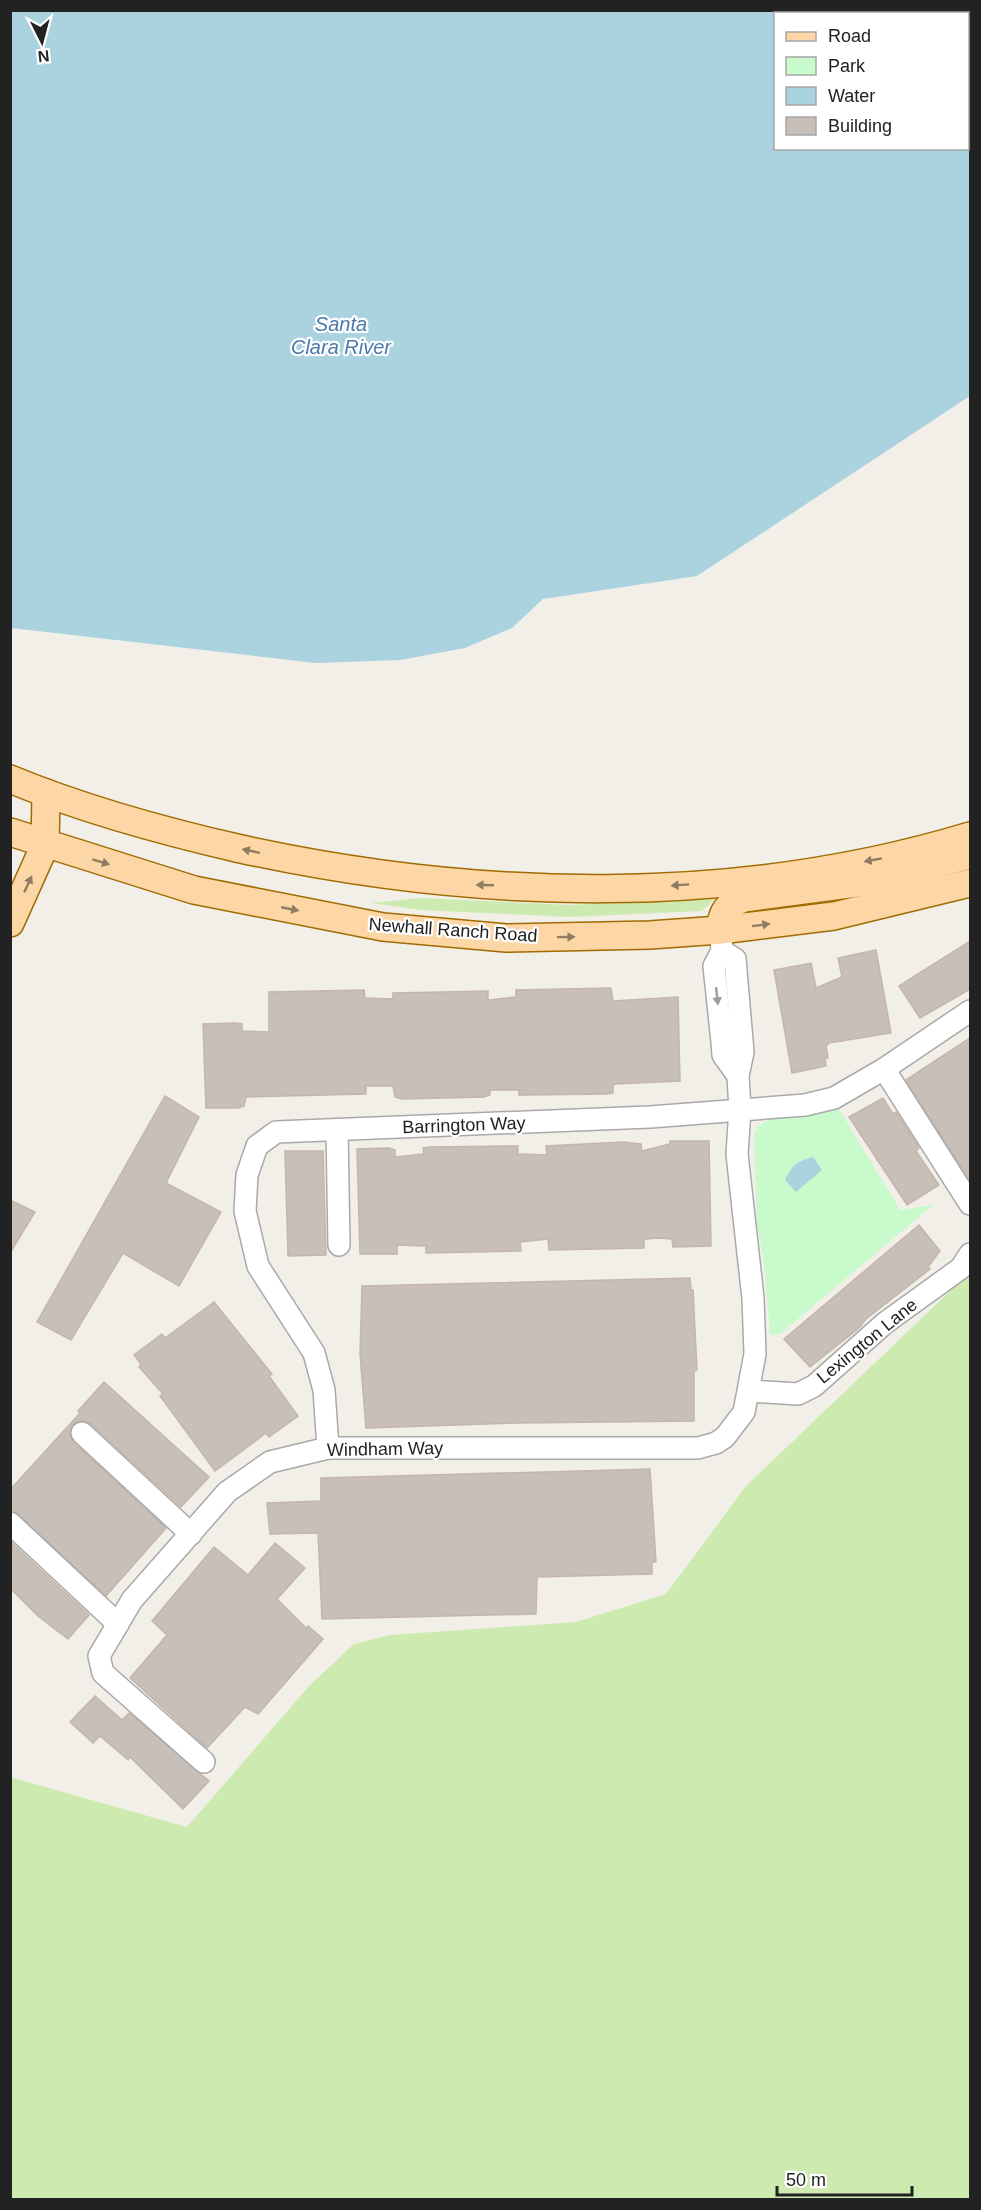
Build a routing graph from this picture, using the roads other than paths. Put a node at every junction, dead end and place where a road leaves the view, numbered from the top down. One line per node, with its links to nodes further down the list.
1 (10, 779): 2 (main road)
2 (46, 793): 3 (main road); 4 (main road, one-way to 2); 5 (main road)
3 (12, 835): 5 (main road, Newhall Ranch Road)
4 (970, 836)
5 (45, 845): 8 (main road, one-way to 5); 9 (main road, Newhall Ranch Road, one-way to 9)
6 (970, 855): 9 (main road)
7 (970, 883): 9 (main road, Newhall Ranch Road, one-way to 7)
8 (10, 923)
9 (721, 940): 12 (street)
10 (970, 1011): 11 (street, Barrington Way)
11 (884, 1069): 12 (street, Barrington Way); 14 (street)
12 (740, 1109): 13 (street, Barrington Way); 17 (street)
13 (337, 1130): 15 (street); 19 (street, Barrington Way)
14 (970, 1204)
15 (339, 1245)
16 (970, 1254): 17 (street, Lexington Lane)
17 (749, 1391): 19 (street, Windham Way)
18 (82, 1433): 21 (street)
19 (328, 1448): 21 (street, Windham Way)
20 (10, 1523): 22 (street)
21 (191, 1534): 22 (street, Windham Way)
22 (118, 1624): 23 (street, Windham Way)
23 (204, 1762)

